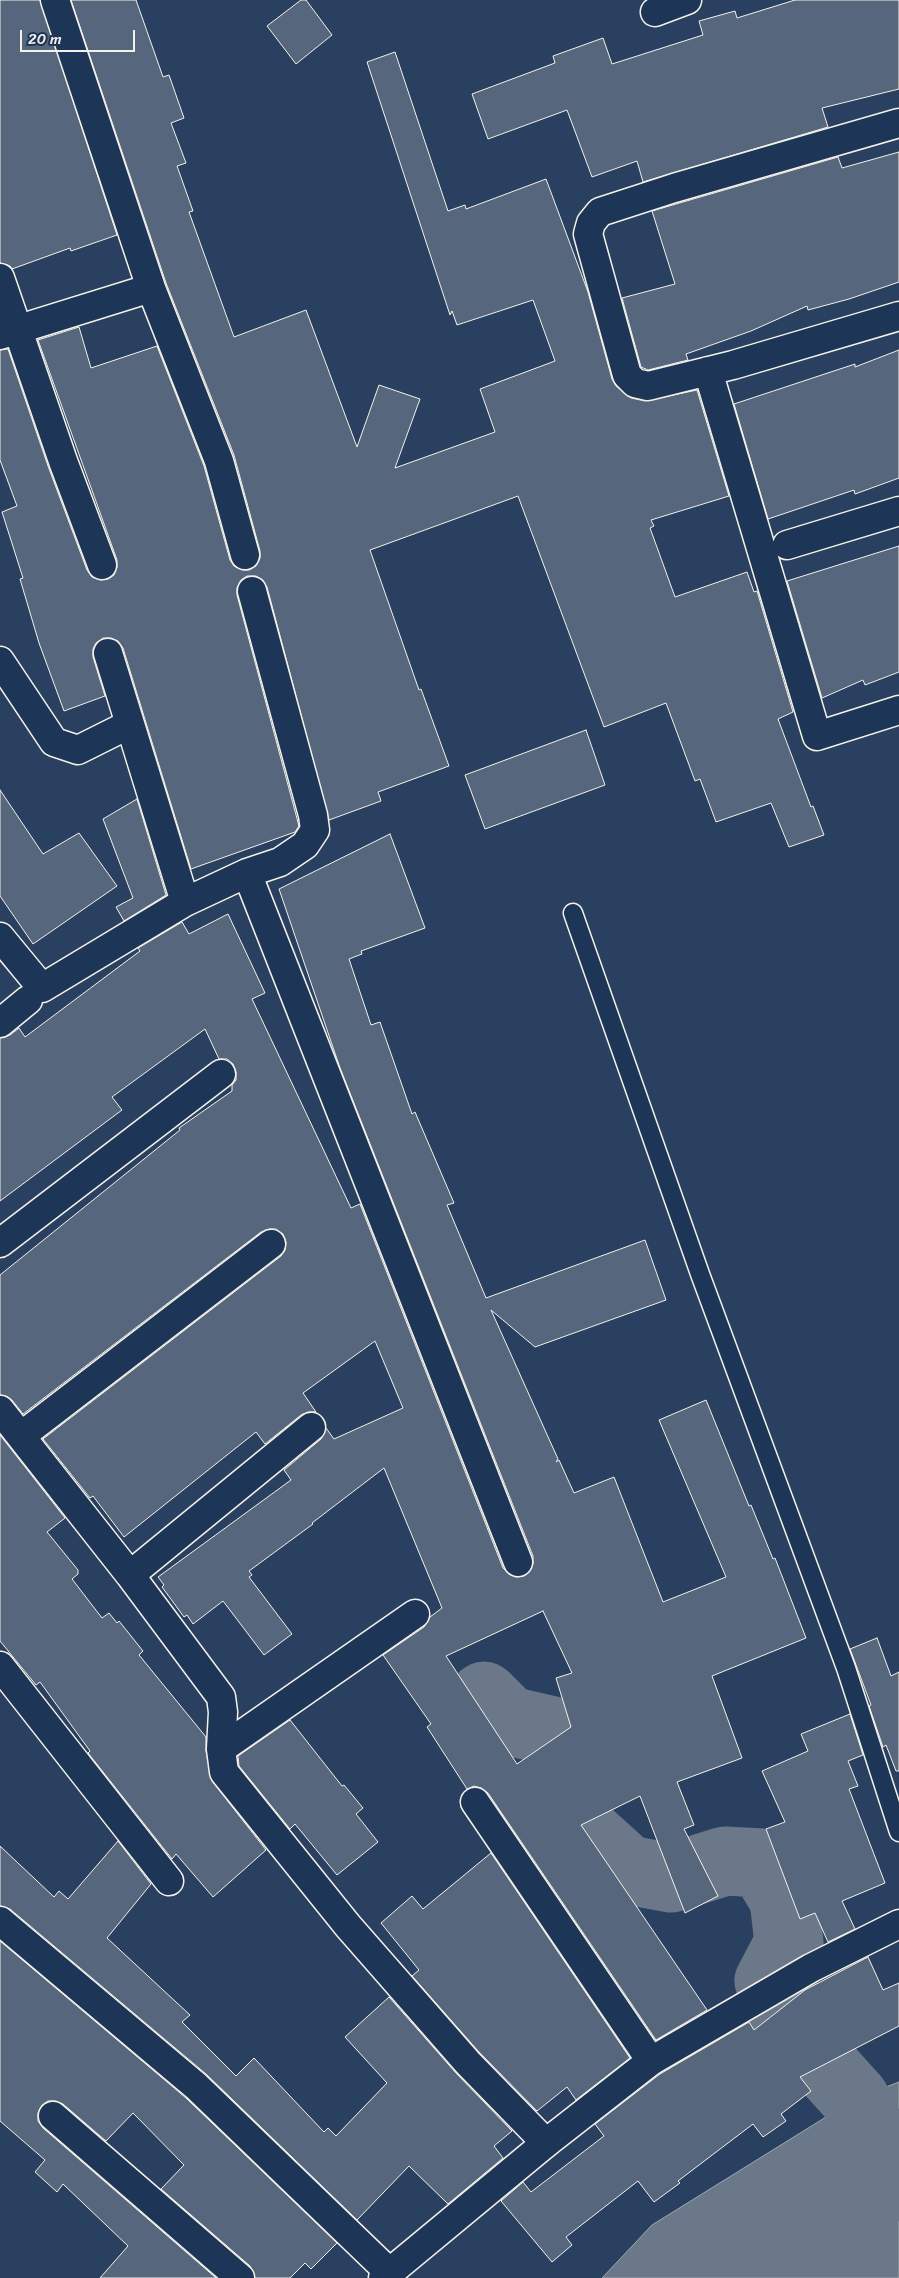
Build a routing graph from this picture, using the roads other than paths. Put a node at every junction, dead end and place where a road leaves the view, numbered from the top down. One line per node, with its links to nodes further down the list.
1 (55, 0): 6 (street)
2 (687, 0): 3 (street)
3 (655, 12)
4 (899, 123): 9 (street)
5 (0, 278): 8 (street)
6 (151, 288): 8 (street); 12 (street)
7 (899, 316): 9 (street)
8 (8, 332): 13 (street)
9 (708, 371): 17 (street)
10 (899, 511): 11 (street)
11 (788, 545)
12 (245, 555)
13 (102, 565)
14 (252, 591): 19 (street)
15 (108, 653): 18 (street)
16 (0, 661): 18 (street)
17 (899, 710)
18 (130, 724): 20 (street)
19 (247, 873): 20 (street); 31 (street)
20 (185, 902): 22 (street)
21 (573, 913): 37 (lane)
22 (0, 937)
23 (28, 1000): 24 (street)
24 (0, 1023)
25 (221, 1074): 26 (street)
26 (0, 1243)
27 (271, 1244): 30 (street)
28 (0, 1410): 30 (street)
29 (311, 1427): 32 (street)
30 (21, 1436): 32 (street)
31 (518, 1562)
32 (130, 1575): 35 (street)
33 (415, 1614): 35 (street)
34 (0, 1666): 38 (street)
35 (221, 1750): 43 (street)
36 (475, 1802): 41 (street)
37 (899, 1832)
38 (168, 1881)
39 (0, 1920): 44 (street)
40 (899, 1924): 41 (street)
41 (651, 2061): 43 (street)
42 (53, 2116): 45 (street)
43 (546, 2143): 44 (street)
44 (386, 2275)
45 (240, 2278)

